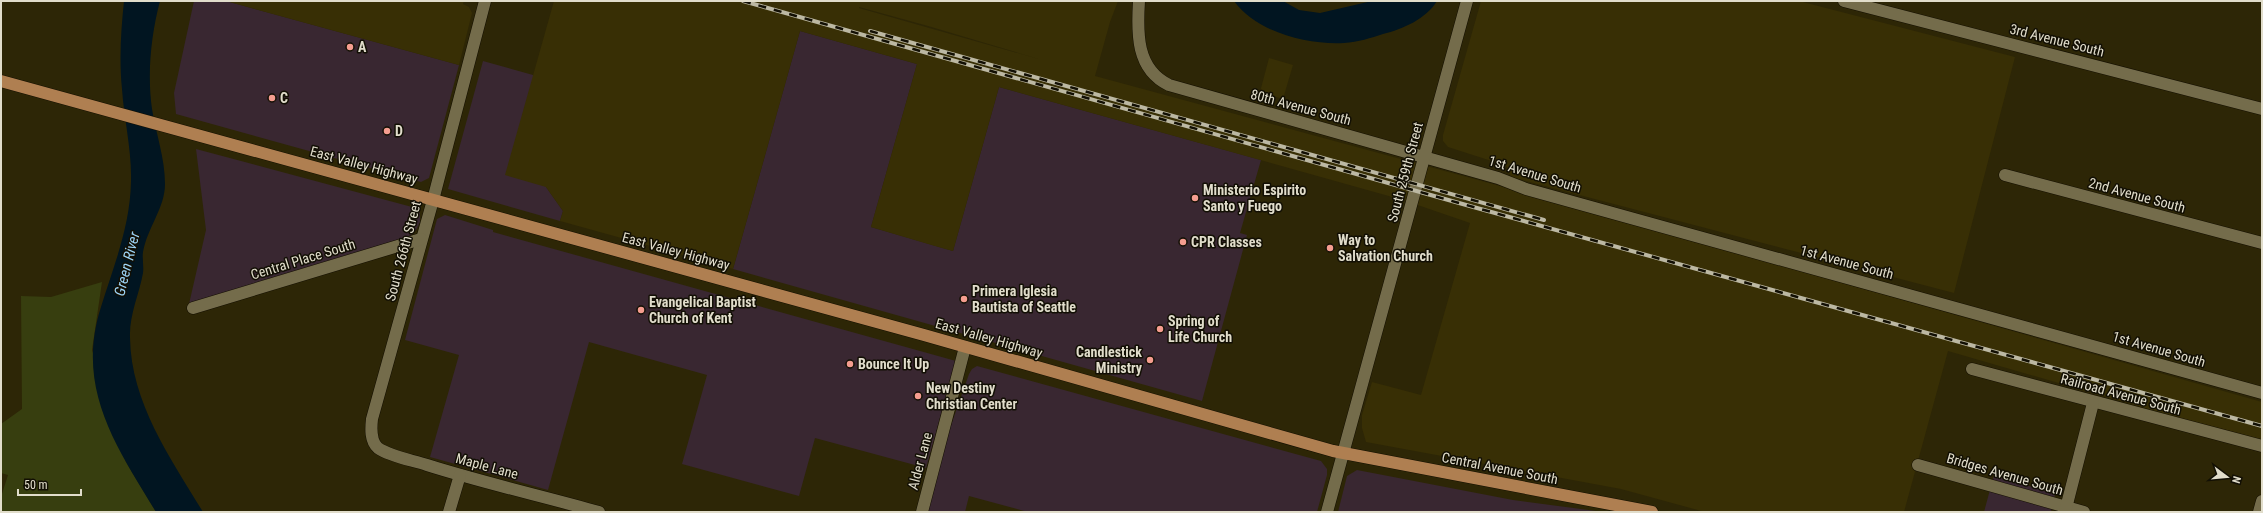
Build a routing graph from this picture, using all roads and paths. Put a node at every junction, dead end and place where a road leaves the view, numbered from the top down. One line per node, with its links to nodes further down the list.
1 (485, 1): 9 (street, South 266th Street)
2 (1139, 1): 7 (street, 80th Avenue South)
3 (1467, 1): 7 (street, South 259th Street)
4 (1844, 1): 6 (street, 3rd Avenue South)
5 (1, 81): 9 (main road, East Valley Highway)
6 (2262, 109)
7 (1425, 157): 15 (street, 1st Avenue South); 19 (street, South 259th Street)
8 (2006, 174): 11 (street, 2nd Avenue South)
9 (433, 200): 10 (street, South 266th Street); 13 (main road, East Valley Highway)
10 (421, 239): 12 (street, Central Place South); 17 (street, South 266th Street)
11 (2262, 243)
12 (193, 308)
13 (965, 347): 19 (main road, East Valley Highway); 27 (street, Alder Lane)
14 (1972, 369): 16 (street, Railroad Avenue South)
15 (2262, 393)
16 (2093, 403): 18 (street, Railroad Avenue South); 24 (street)
17 (373, 440): 21 (street, Maple Lane)
18 (2262, 446)
19 (1343, 454): 28 (street, South 259th Street); 29 (main road, Central Avenue South)
20 (1918, 465): 24 (street, Bridges Avenue South)
21 (460, 475): 23 (street, Maple Lane); 25 (street)
22 (2262, 501): 31 (street)
23 (578, 509): 26 (street, Maple Lane)
24 (2066, 509): 30 (street, Bridges Avenue South)
25 (449, 512)
26 (599, 512)
27 (922, 512)
28 (1327, 512)
29 (1652, 512)
30 (2084, 512)
31 (2259, 512)

